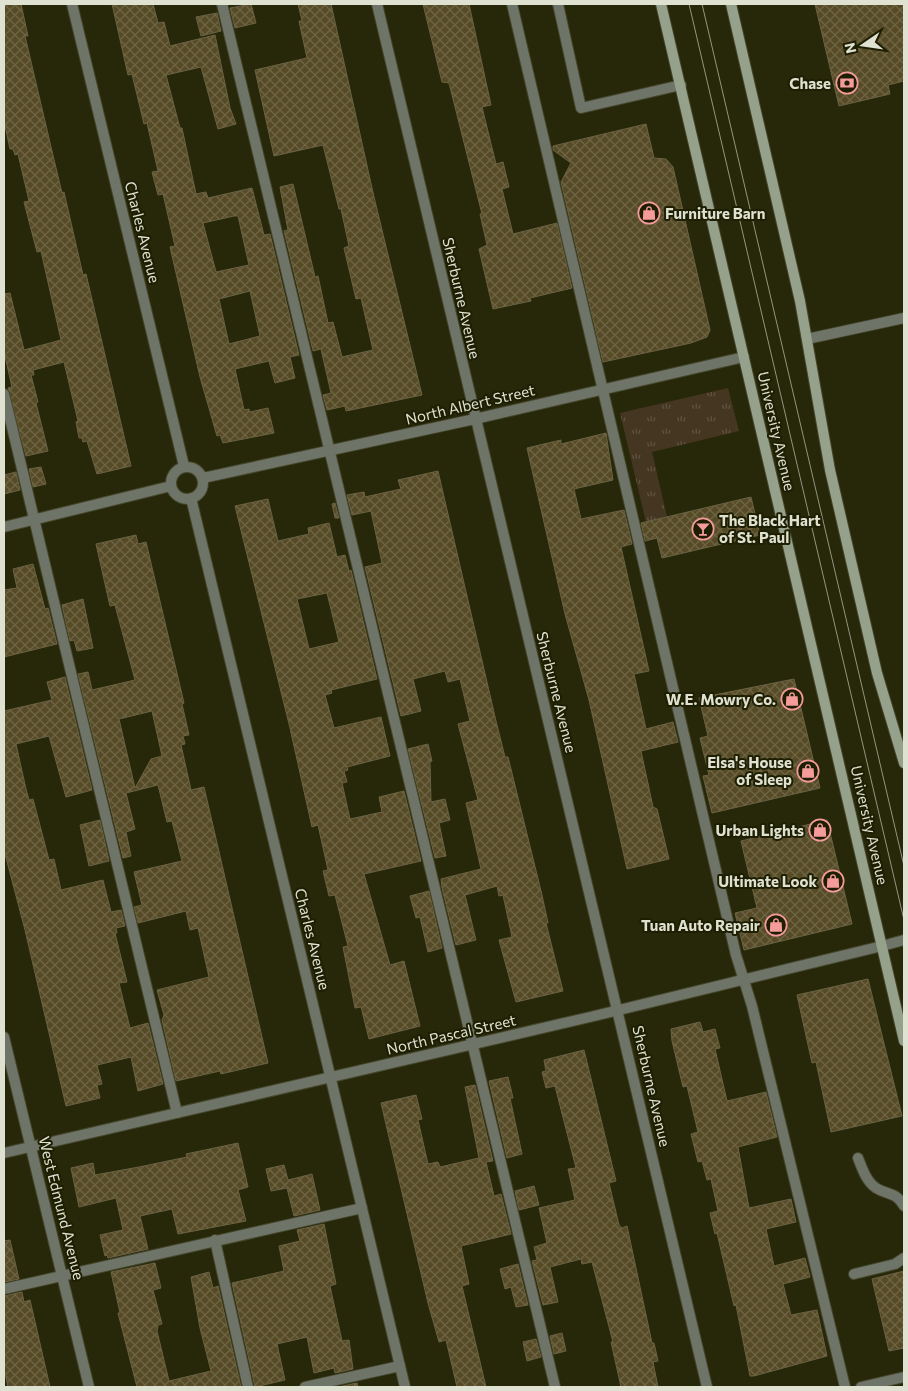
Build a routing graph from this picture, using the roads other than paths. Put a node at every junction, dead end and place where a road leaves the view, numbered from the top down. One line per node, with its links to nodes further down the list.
1 (72, 4): 16 (street, Charles Avenue)
2 (222, 4): 15 (street)
3 (377, 4): 14 (street, Sherburne Avenue)
4 (512, 4): 12 (street)
5 (558, 4): 8 (street)
6 (662, 4): 8 (main road, University Avenue)
7 (731, 4): 10 (main road)
8 (680, 85): 11 (main road, University Avenue)
9 (904, 318): 10 (street)
10 (807, 340): 22 (main road)
11 (744, 356): 12 (street, North Albert Street); 24 (main road, University Avenue)
12 (603, 388): 14 (street, North Albert Street); 25 (street)
13 (4, 394): 20 (street)
14 (475, 419): 15 (street, North Albert Street); 26 (street, Sherburne Avenue)
15 (331, 450): 17 (street, North Albert Street); 29 (street)
16 (184, 466): 17 (street); 18 (street)
17 (203, 478): 19 (street)
18 (171, 486): 19 (street); 20 (street)
19 (192, 498): 30 (street, Charles Avenue)
20 (34, 520): 21 (street); 31 (street)
21 (4, 527)
22 (904, 763)
23 (904, 940): 24 (street, North Pascal Street)
24 (882, 946): 25 (street, North Pascal Street); 28 (main road, University Avenue)
25 (744, 980): 26 (street, North Pascal Street); 50 (street)
26 (618, 1010): 29 (street, North Pascal Street); 49 (street, Sherburne Avenue)
27 (4, 1036): 32 (street, West Edmund Avenue)
28 (904, 1041)
29 (472, 1045): 30 (street, North Pascal Street); 48 (street)
30 (330, 1077): 31 (street, North Pascal Street); 36 (street, Charles Avenue)
31 (177, 1113): 32 (street, North Pascal Street)
32 (31, 1147): 33 (street, North Pascal Street); 40 (street, West Edmund Avenue)
33 (4, 1153)
34 (858, 1158): 35 (street)
35 (904, 1206)
36 (362, 1208): 37 (street); 42 (street, Charles Avenue)
37 (215, 1240): 40 (street); 45 (street)
38 (904, 1258): 39 (street)
39 (854, 1274)
40 (63, 1275): 41 (street); 44 (street, West Edmund Avenue)
41 (4, 1289)
42 (400, 1366): 46 (street); 47 (street, Charles Avenue)
43 (904, 1377): 51 (street)
44 (90, 1387)
45 (248, 1387)
46 (305, 1387)
47 (406, 1387)
48 (555, 1387)
49 (707, 1387)
50 (845, 1387)
51 (861, 1387)

